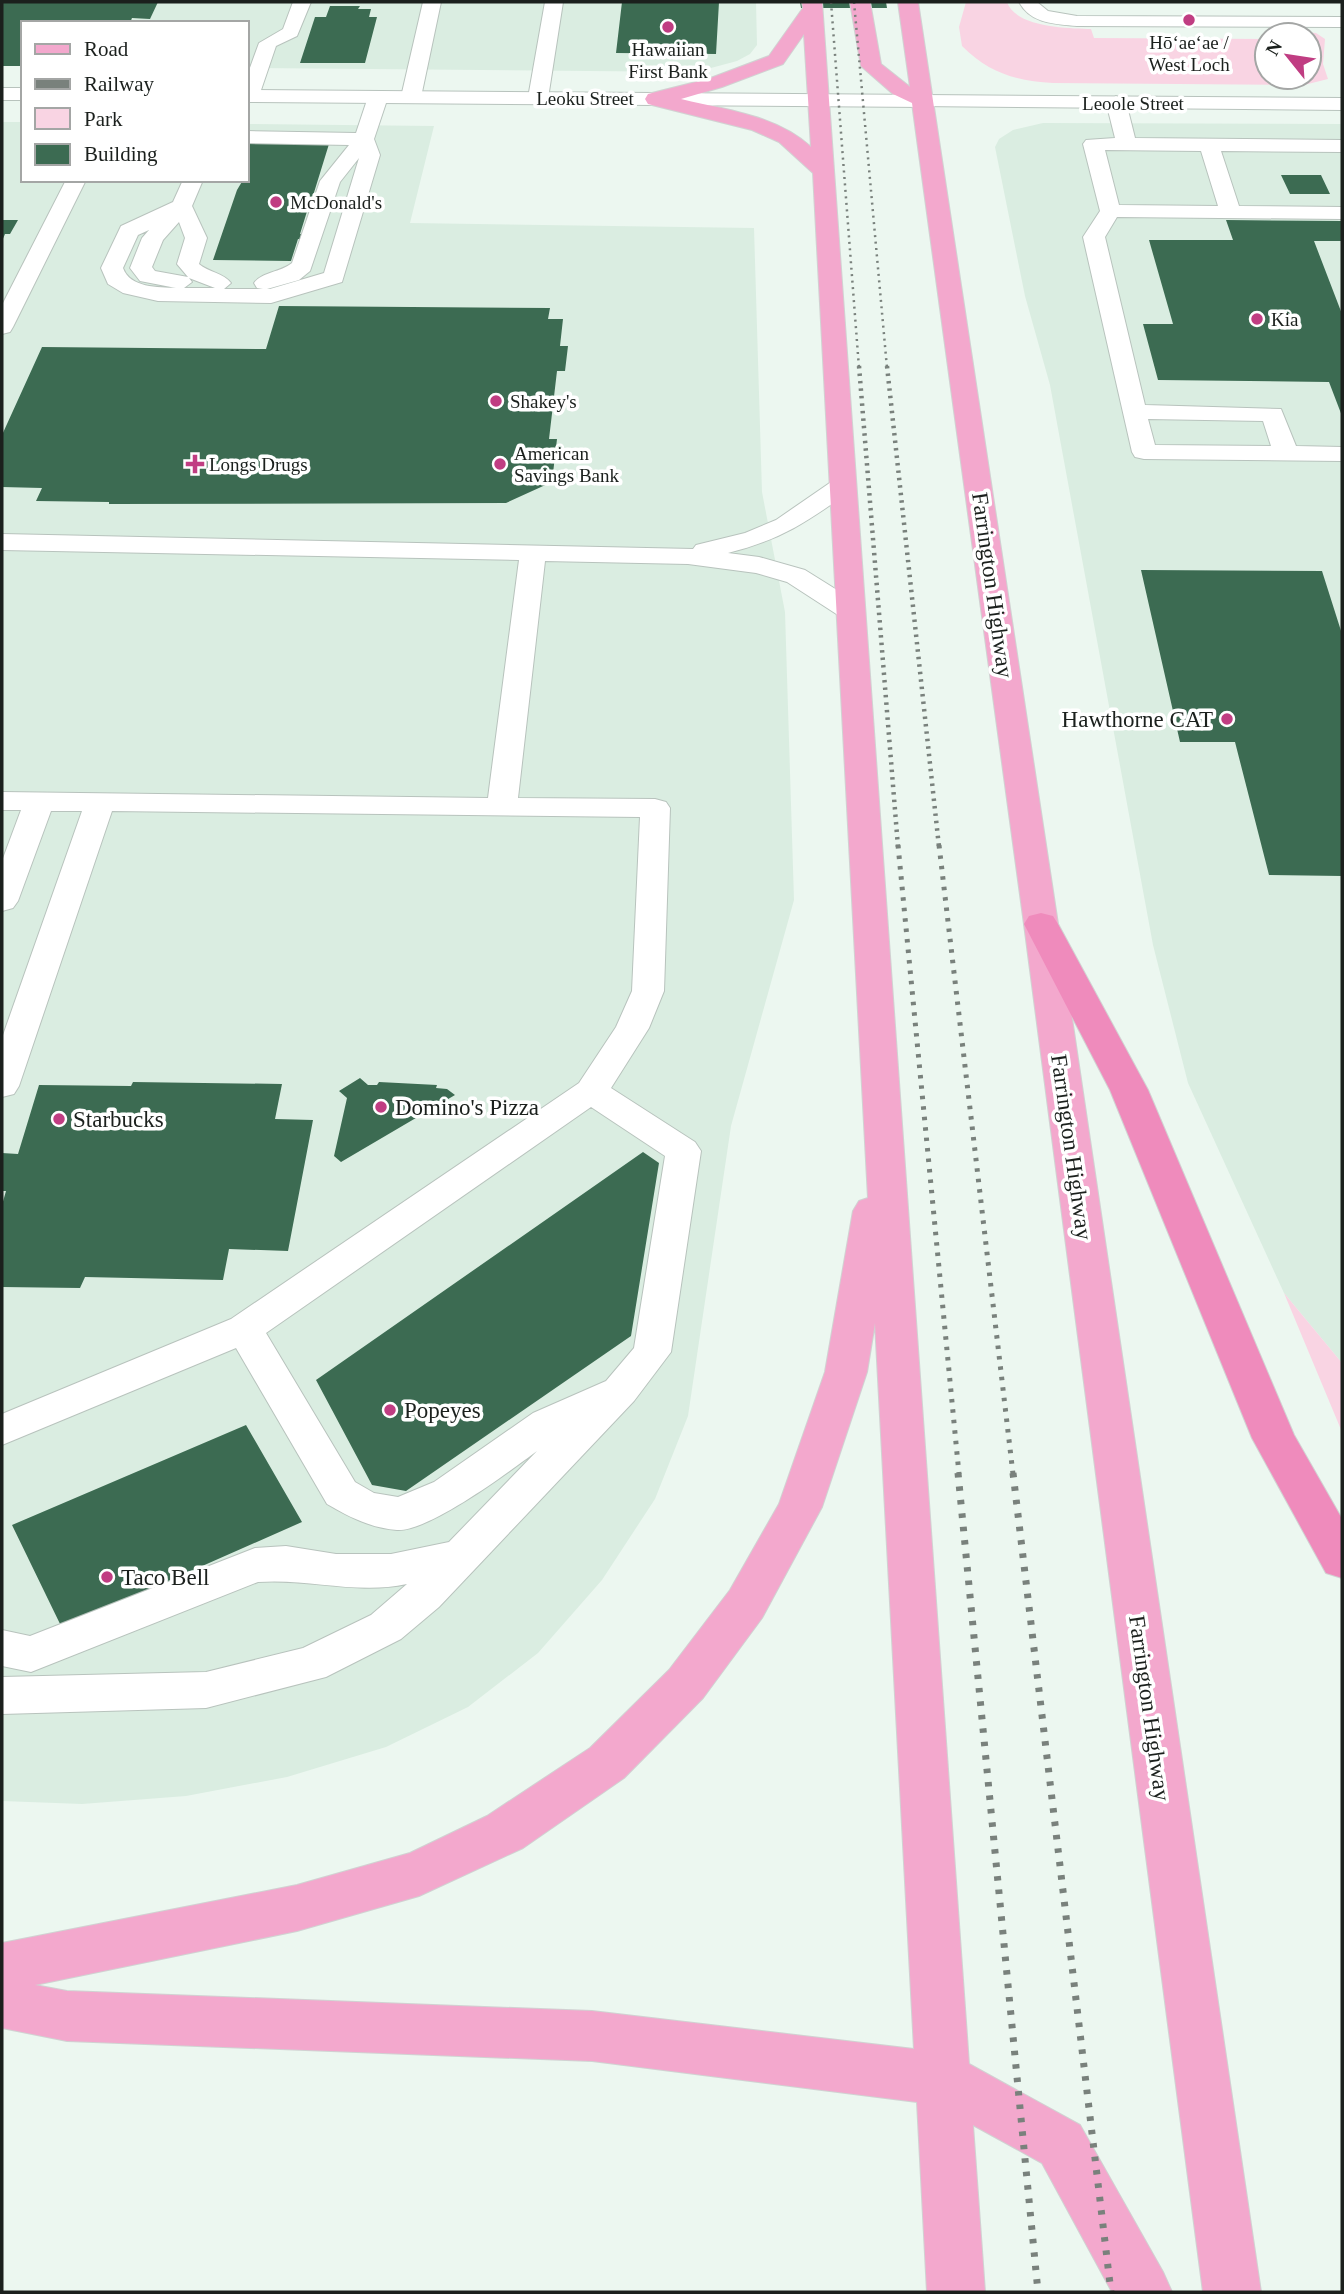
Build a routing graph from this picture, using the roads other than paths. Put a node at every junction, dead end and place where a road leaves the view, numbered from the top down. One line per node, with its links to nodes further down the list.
1 (302, 2): 12 (lane)
2 (432, 2): 14 (lane)
3 (554, 2): 15 (lane)
4 (860, 2): 18 (main road)
5 (908, 2): 18 (main road, Farrington Highway)
6 (1028, 2): 9 (lane)
7 (1331, 2): 9 (lane)
8 (812, 6): 16 (main road); 17 (main road)
9 (1342, 24)
10 (2, 94): 11 (street)
11 (21, 94)
12 (248, 96): 13 (street, Leoku Street)
13 (378, 96): 14 (street, Leoku Street); 22 (lane)
14 (411, 97): 15 (street, Leoku Street)
15 (538, 98): 16 (street, Leoku Street)
16 (656, 99): 17 (street, Leoku Street); 26 (main road)
17 (817, 100): 18 (street, Leoku Street); 26 (main road)
18 (924, 101): 19 (street, Leoole Street); 49 (main road, Farrington Highway)
19 (1116, 102): 20 (street, Leoole Street); 23 (lane)
20 (1342, 104)
21 (248, 137): 22 (lane)
22 (364, 139): 29 (lane); 33 (lane)
23 (1127, 144): 24 (lane); 30 (lane)
24 (1209, 145): 25 (lane); 31 (lane)
25 (1342, 146)
26 (824, 170): 39 (main road)
27 (75, 182): 34 (lane)
28 (192, 182): 29 (lane)
29 (182, 206): 33 (lane); 33 (lane)
30 (1110, 211): 31 (lane); 36 (lane)
31 (1231, 212): 32 (lane)
32 (1342, 213)
33 (220, 283)
34 (12, 287): 35 (lane)
35 (2, 327)
36 (1135, 412): 37 (lane); 37 (lane)
37 (1286, 454): 38 (lane)
38 (1342, 454)
39 (843, 485): 42 (lane); 43 (main road)
40 (2, 542): 41 (lane)
41 (533, 552): 42 (lane); 47 (lane)
42 (688, 555): 43 (lane)
43 (850, 611): 52 (main road)
44 (2, 801): 45 (lane)
45 (39, 802): 46 (lane); 48 (lane)
46 (100, 802): 47 (lane); 50 (lane)
47 (502, 807): 51 (lane)
48 (2, 901)
49 (1041, 924): 57 (highway); 65 (main road, Farrington Highway)
50 (2, 1086)
51 (591, 1091): 53 (lane); 54 (lane)
52 (884, 1146): 60 (main road); 62 (main road)
53 (244, 1329): 54 (lane); 55 (lane)
54 (620, 1391): 56 (lane)
55 (2, 1430)
56 (461, 1556): 58 (lane); 59 (lane)
57 (1342, 1560)
58 (2, 1648)
59 (2, 1696)
60 (2, 1968)
61 (2, 2003): 62 (main road)
62 (944, 2079): 63 (main road); 64 (main road)
63 (956, 2292)
64 (1143, 2292)
65 (1232, 2292)

